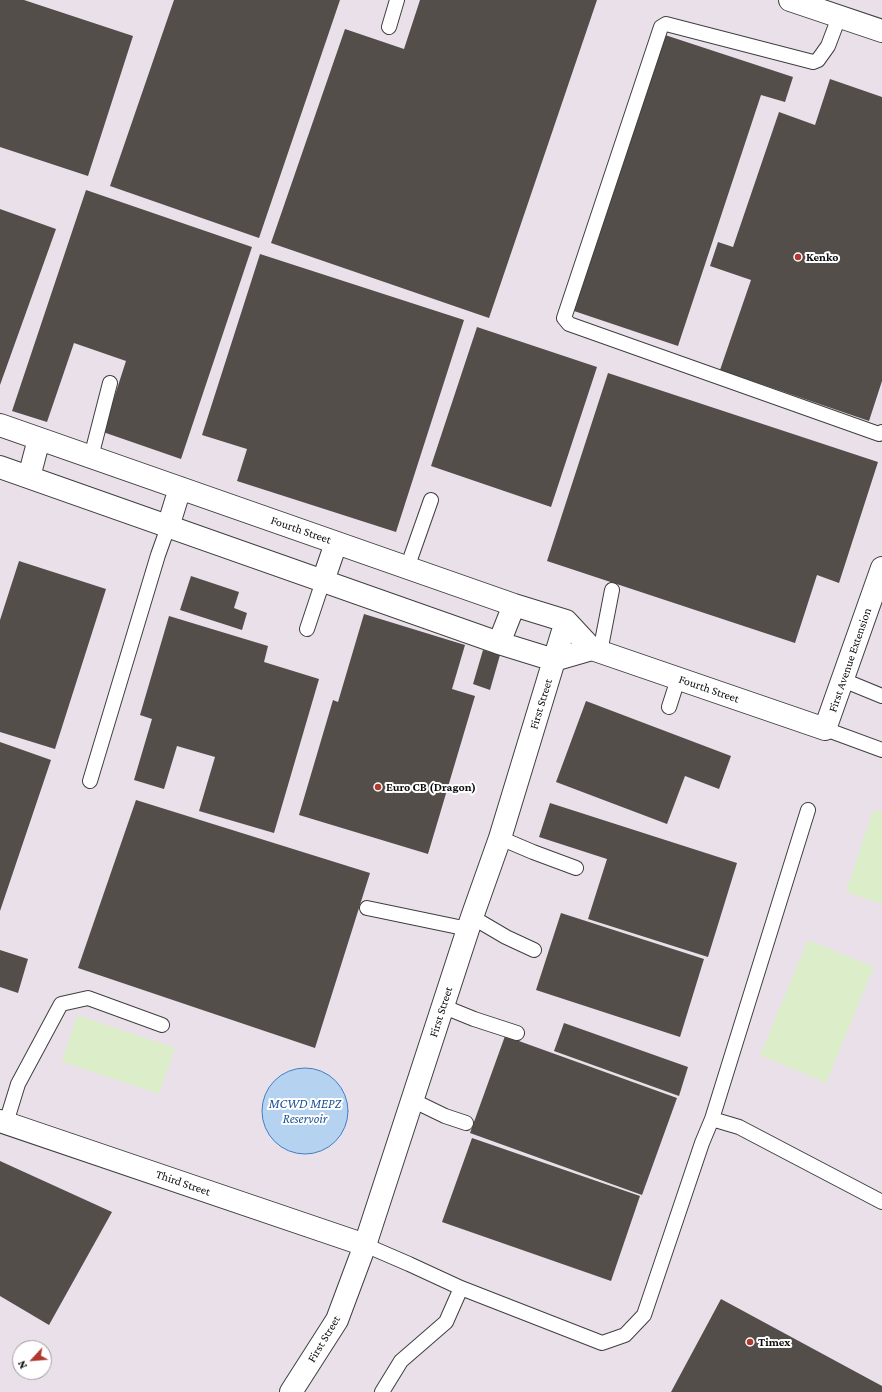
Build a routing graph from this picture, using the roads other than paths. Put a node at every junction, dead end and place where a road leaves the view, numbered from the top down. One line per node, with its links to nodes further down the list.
1 (397, 0): 4 (lane)
2 (790, 0): 3 (street)
3 (839, 17): 5 (street); 8 (lane)
4 (389, 27)
5 (882, 31)
6 (110, 383): 10 (lane)
7 (0, 425): 9 (street, Fourth Street)
8 (882, 432)
9 (39, 439): 10 (street, Fourth Street); 12 (street)
10 (91, 457): 13 (street, Fourth Street)
11 (0, 467): 12 (street)
12 (29, 477): 15 (street)
13 (180, 488): 15 (street); 16 (street, Fourth Street)
14 (431, 500): 17 (lane)
15 (168, 527): 19 (street); 33 (lane)
16 (336, 543): 17 (street, Fourth Street); 19 (street)
17 (407, 568): 21 (street, Fourth Street)
18 (882, 568): 28 (street, First Avenue Extension)
19 (323, 581): 23 (lane); 24 (street)
20 (612, 590): 25 (lane)
21 (514, 605): 22 (street, Fourth Street); 24 (street)
22 (566, 622): 25 (street, Fourth Street); 26 (street, First Street)
23 (307, 629)
24 (499, 643): 26 (street)
25 (596, 651): 26 (street); 27 (street, Fourth Street)
26 (554, 660): 35 (street, First Street)
27 (678, 679): 30 (lane); 31 (street, Fourth Street)
28 (843, 680): 29 (lane); 31 (street, First Avenue Extension)
29 (882, 696)
30 (669, 707)
31 (825, 729): 32 (lane)
32 (882, 750)
33 (90, 781)
34 (808, 810): 44 (lane)
35 (500, 838): 36 (lane); 38 (street, First Street)
36 (576, 868)
37 (367, 908): 38 (lane)
38 (470, 923): 39 (lane); 40 (street, First Street)
39 (534, 950)
40 (442, 1006): 42 (lane); 43 (street, First Street)
41 (162, 1025): 45 (lane)
42 (517, 1033)
43 (412, 1100): 46 (lane); 48 (street, First Street)
44 (712, 1119): 47 (lane); 49 (lane)
45 (3, 1122): 48 (street, Third Street)
46 (466, 1123)
47 (882, 1202)
48 (365, 1245): 49 (lane); 50 (street, First Street)
49 (461, 1288): 51 (lane)
50 (291, 1392)
51 (382, 1392)

